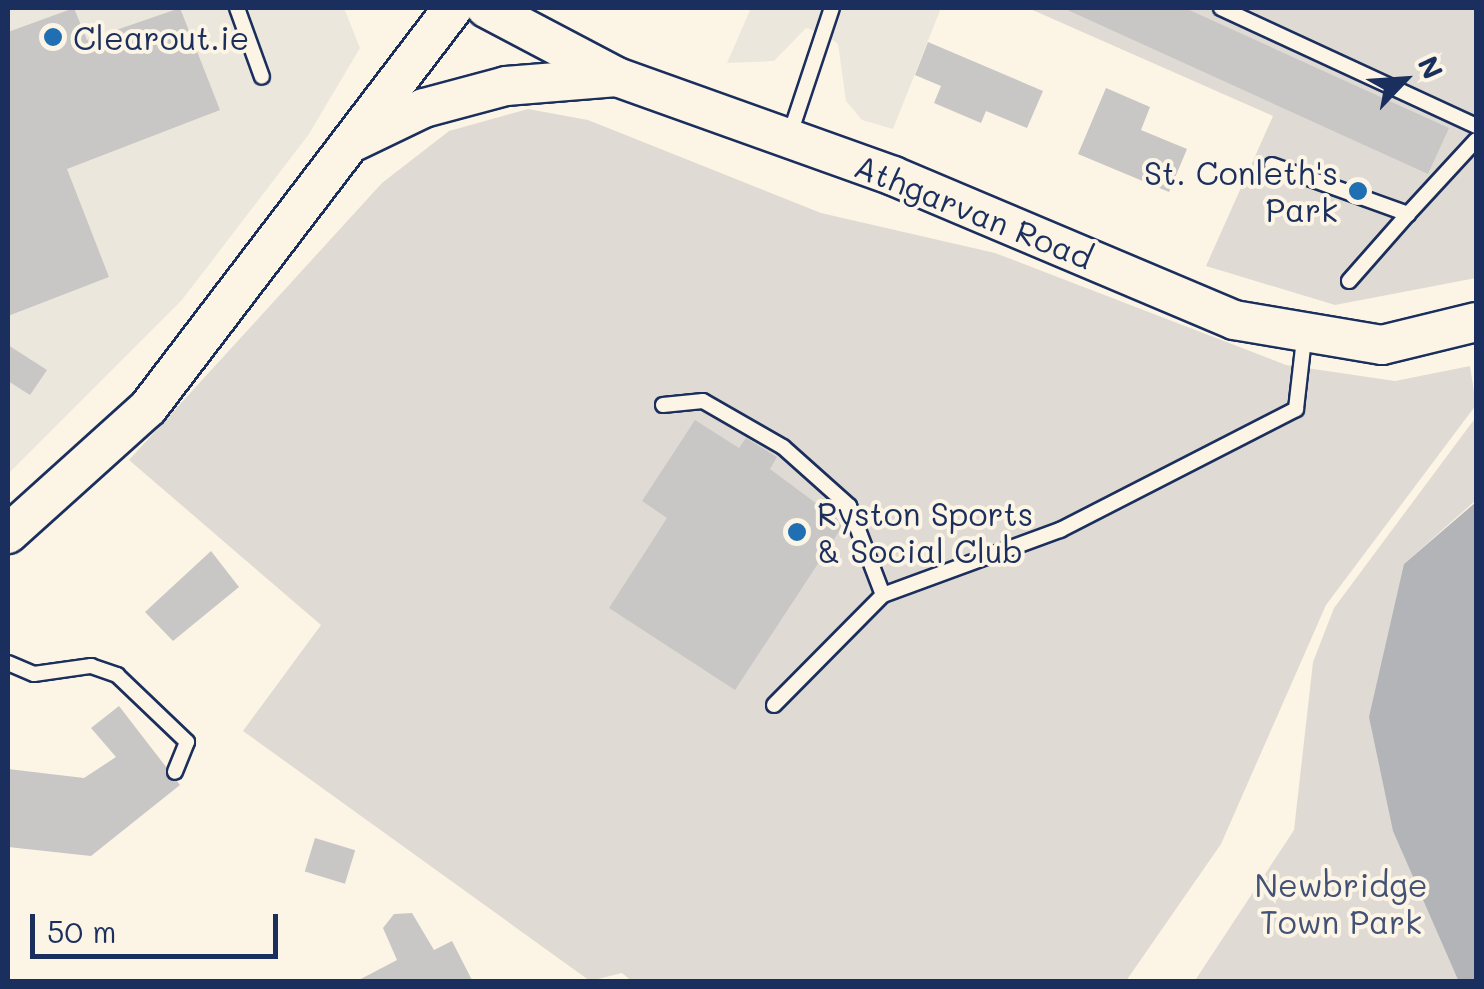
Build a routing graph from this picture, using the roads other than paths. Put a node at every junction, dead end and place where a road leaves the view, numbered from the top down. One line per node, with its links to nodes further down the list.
1 (237, 8): 6 (lane)
2 (453, 8): 11 (main road)
3 (486, 8): 7 (main road, Athgarvan Road)
4 (832, 8): 9 (lane)
5 (1221, 8): 8 (lane)
6 (262, 77)
7 (617, 77): 9 (main road, Athgarvan Road); 11 (main road)
8 (1476, 126)
9 (789, 137): 16 (main road, Athgarvan Road)
10 (1476, 140): 13 (lane)
11 (346, 145): 18 (main road)
12 (1272, 165): 13 (lane)
13 (1408, 214): 14 (lane)
14 (1349, 281)
15 (1476, 322): 16 (main road, Athgarvan Road)
16 (1304, 339): 19 (lane)
17 (663, 405): 19 (lane)
18 (8, 534)
19 (883, 595): 21 (lane)
20 (8, 663): 22 (lane)
21 (774, 705)
22 (176, 772)

